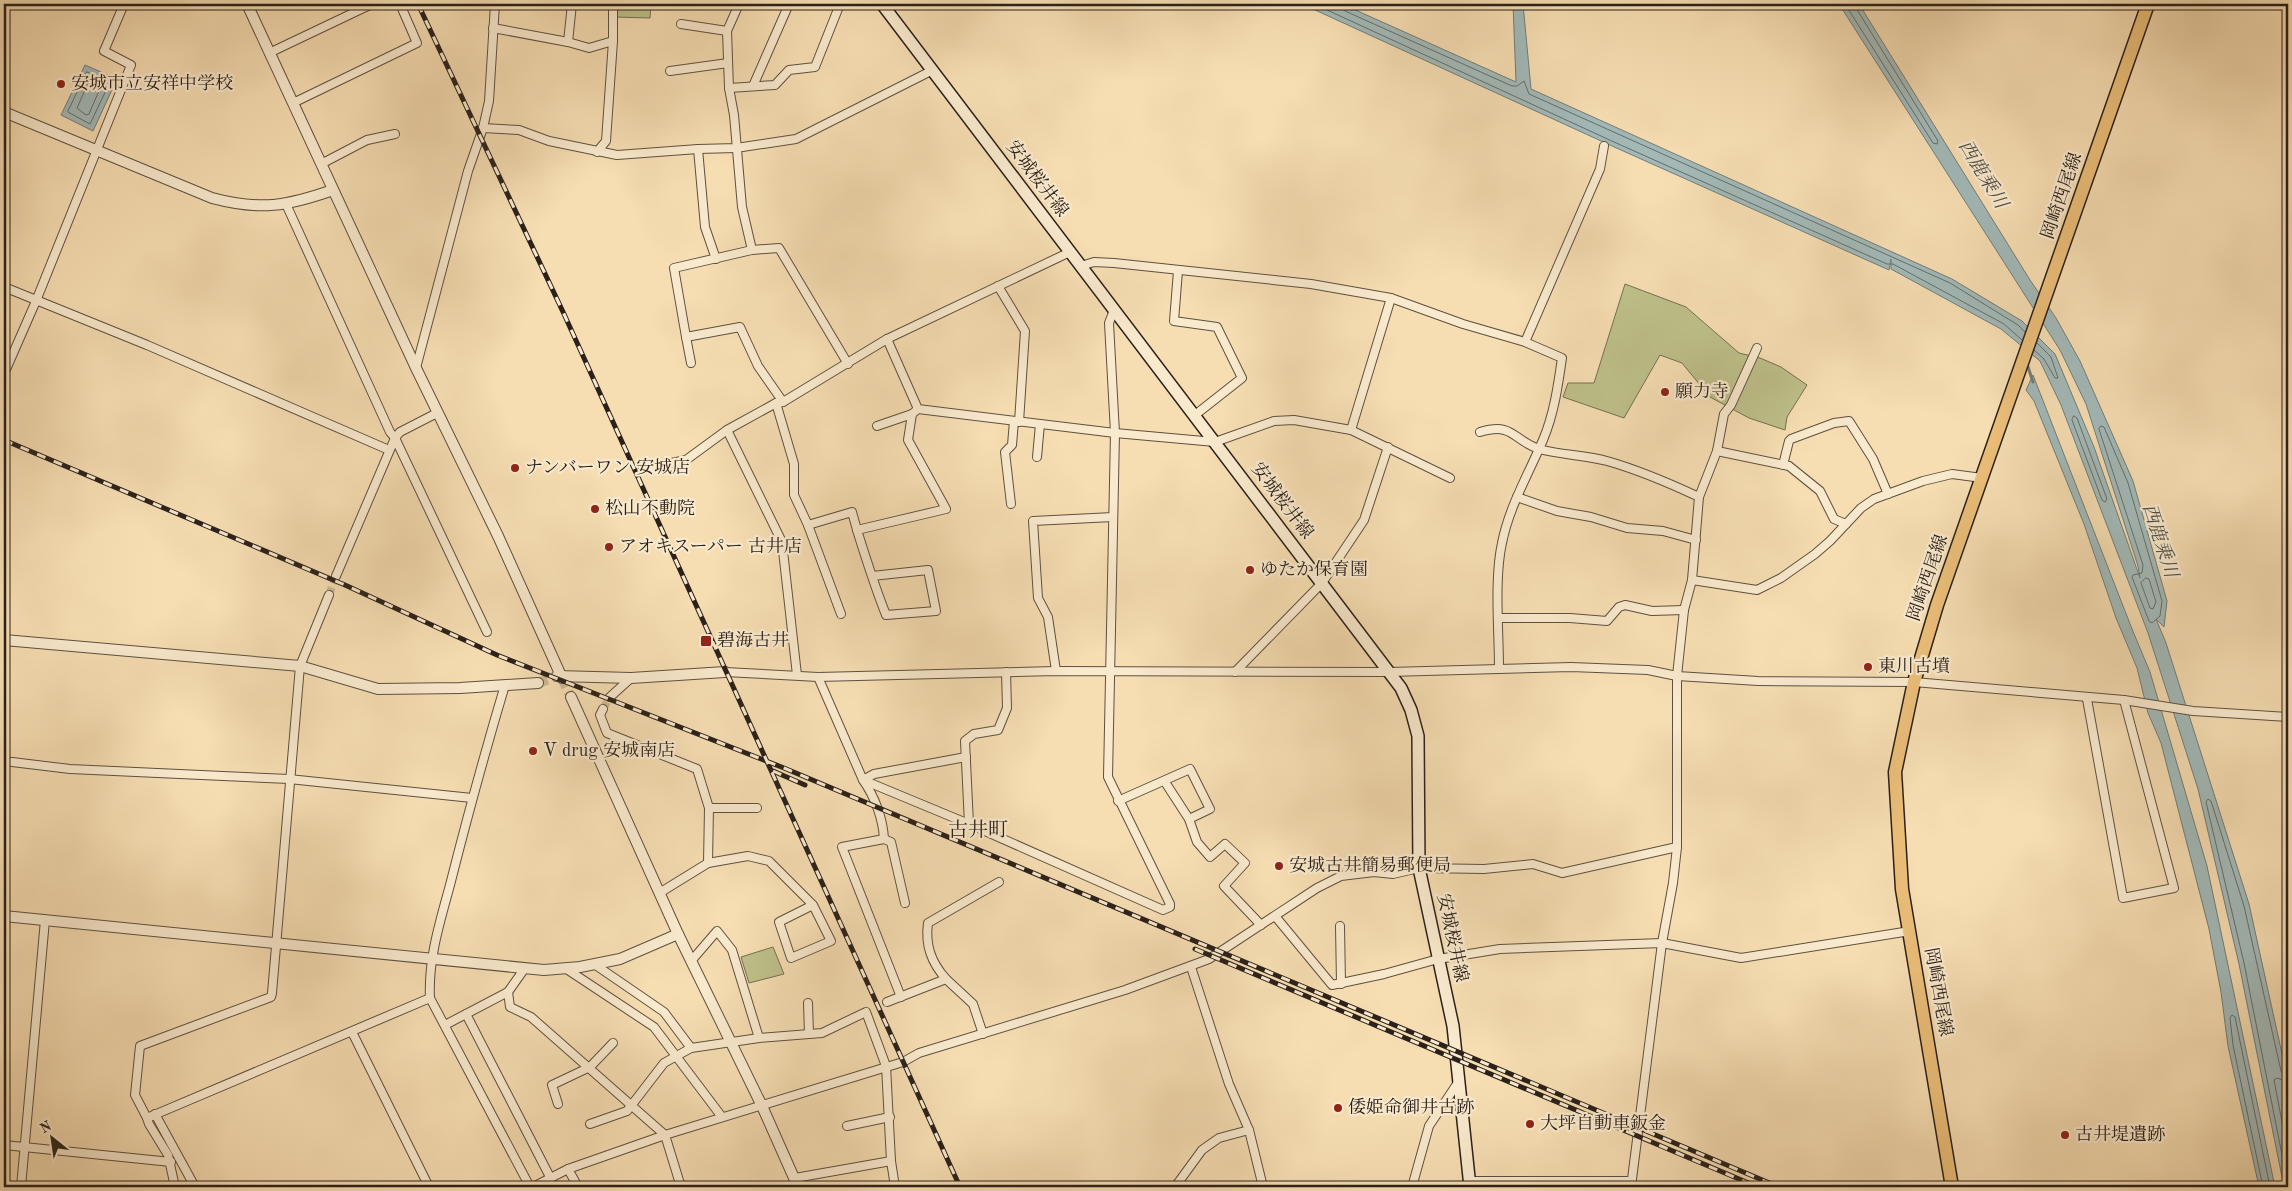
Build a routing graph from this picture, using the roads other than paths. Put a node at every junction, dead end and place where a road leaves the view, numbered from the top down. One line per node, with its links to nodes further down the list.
1 (124, 4): 31 (street)
2 (247, 4): 18 (street)
3 (372, 4): 18 (street)
4 (400, 4): 24 (street)
5 (495, 4): 14 (street)
6 (572, 4): 17 (street)
7 (613, 4): 16 (street)
8 (740, 4): 15 (street)
9 (789, 4): 22 (street)
10 (840, 4): 22 (street)
11 (882, 4): 20 (main road, 安城桜井線)
12 (2148, 4): 75 (main road, 岡崎西尾線)
13 (681, 24): 15 (street)
14 (493, 28): 17 (street); 26 (street)
15 (727, 31): 19 (street)
16 (613, 41): 17 (street); 32 (street)
17 (568, 42)
18 (269, 53): 24 (street)
19 (728, 63): 21 (street); 23 (street)
20 (933, 70): 29 (street); 37 (main road, 安城桜井線)
21 (670, 71)
22 (753, 86): 23 (street)
23 (729, 88): 29 (street)
24 (293, 103): 33 (street)
25 (4, 112): 31 (street)
26 (483, 128): 32 (street); 52 (street)
27 (395, 134): 33 (street)
28 (1604, 146): 48 (street)
29 (736, 148): 30 (street); 36 (street)
30 (698, 149): 32 (street); 38 (street)
31 (97, 150): 35 (street); 44 (street)
32 (597, 152)
33 (321, 164): 34 (street)
34 (333, 190): 35 (street); 52 (street)
35 (286, 204): 65 (street)
36 (752, 250): 38 (street); 51 (street)
37 (1070, 252): 39 (main road, 安城桜井線); 41 (street)
38 (716, 259): 46 (street)
39 (1081, 266): 40 (street); 45 (main road, 安城桜井線)
40 (1178, 271): 43 (street); 57 (street)
41 (998, 286): 47 (street); 58 (street)
42 (4, 287): 44 (street)
43 (1391, 298): 48 (street); 62 (street)
44 (36, 301): 53 (street); 69 (street)
45 (1114, 310): 57 (main road, 安城桜井線); 64 (street)
46 (686, 337): 50 (street); 54 (street)
47 (887, 338): 51 (street); 55 (street)
48 (1525, 342): 68 (street)
49 (1757, 348): 70 (street)
50 (691, 363)
51 (848, 364): 54 (street)
52 (416, 368): 56 (street)
53 (4, 374)
54 (779, 403): 61 (street); 82 (street)
55 (915, 412): 58 (street); 60 (street); 83 (street)
56 (437, 413): 65 (street); 106 (street)
57 (1195, 415): 66 (main road, 安城桜井線)
58 (1016, 421): 59 (street); 79 (street)
59 (1040, 424): 64 (street); 71 (street)
60 (876, 426)
61 (727, 430): 73 (street); 103 (street)
62 (1351, 430): 66 (street); 67 (street)
63 (1480, 432): 68 (street)
64 (1114, 433): 66 (street); 80 (street)
65 (395, 438): 69 (street); 93 (street)
66 (1215, 442): 88 (main road, 安城桜井線)
67 (1388, 447): 74 (street); 88 (street)
68 (1538, 448): 77 (street); 78 (street)
69 (388, 450): 85 (street)
70 (1717, 451): 72 (street); 78 (street)
71 (1037, 457)
72 (1783, 465): 76 (street); 81 (street)
73 (643, 469)
74 (1450, 478)
75 (1982, 478): 76 (street); 108 (main road, 岡崎西尾線)
76 (1888, 494): 81 (street)
77 (1517, 497): 84 (street); 92 (street)
78 (1699, 497): 84 (street)
79 (1011, 504)
80 (1113, 517): 97 (street); 100 (street)
81 (1846, 524): 87 (street)
82 (808, 525): 83 (street); 91 (street)
83 (857, 530): 86 (street)
84 (1696, 540): 87 (street)
85 (336, 576)
86 (872, 576): 86 (street)
87 (1692, 580): 90 (street)
88 (1322, 583): 101 (street); 102 (main road, 安城桜井線)
89 (329, 595): 95 (street)
90 (1684, 610): 92 (street); 104 (street)
91 (840, 614)
92 (1500, 618): 96 (street)
93 (487, 632)
94 (4, 640): 95 (street)
95 (300, 666): 109 (street); 118 (street)
96 (1499, 669): 102 (street); 104 (street)
97 (1056, 671): 99 (street); 100 (street)
98 (725, 672): 103 (street); 106 (street)
99 (1006, 672): 105 (street); 116 (street)
100 (1111, 672): 101 (street); 122 (street)
101 (1234, 672): 102 (street)
102 (1389, 672): 130 (main road, 安城桜井線)
103 (797, 675): 105 (street)
104 (1677, 676): 108 (street); 128 (street)
105 (818, 677): 119 (street)
106 (631, 678): 110 (street)
107 (538, 682): 109 (street)
108 (1914, 682): 112 (street); 140 (main road, 岡崎西尾線)
109 (505, 685): 121 (street)
110 (610, 696)
111 (571, 697): 132 (street)
112 (2087, 698): 113 (street); 113 (street)
113 (2124, 700): 115 (street)
114 (603, 709): 123 (street)
115 (2288, 717)
116 (966, 757): 119 (street); 126 (street)
117 (12, 762): 118 (street)
118 (290, 779): 121 (street); 142 (street)
119 (864, 780): 126 (street); 127 (street)
120 (1165, 782): 122 (street); 125 (street); 125 (street)
121 (472, 798): 144 (street)
122 (1118, 801): 126 (street)
123 (709, 808): 124 (street); 129 (street)
124 (758, 808)
125 (1189, 819): 138 (street)
126 (969, 824)
127 (884, 839): 133 (street); 154 (street)
128 (1676, 847): 130 (street); 143 (street)
129 (708, 863): 132 (street); 134 (street)
130 (1419, 868): 136 (street); 145 (main road, 安城桜井線)
131 (999, 882): 151 (street)
132 (661, 892): 141 (street)
133 (904, 903)
134 (813, 905): 134 (street)
135 (4, 916): 137 (street)
136 (1275, 916): 138 (street); 152 (street)
137 (45, 920): 142 (street); 182 (street)
138 (1261, 925): 148 (street)
139 (1340, 926): 152 (street)
140 (1910, 930): 143 (street); 201 (main road, 岡崎西尾線)
141 (678, 934): 146 (street); 147 (street)
142 (278, 943): 144 (street); 174 (street)
143 (1662, 943): 145 (street); 189 (street)
144 (432, 957): 149 (street); 155 (street)
145 (1438, 959): 152 (street); 170 (main road, 安城桜井線)
146 (692, 960): 163 (street); 164 (street)
147 (594, 964): 150 (street); 166 (street)
148 (1191, 967): 162 (street); 179 (street)
149 (526, 968): 150 (street); 153 (street)
150 (565, 968): 167 (street)
151 (946, 979): 154 (street); 162 (street)
152 (1341, 984)
153 (508, 992): 158 (street); 169 (street)
154 (901, 996): 156 (street)
155 (430, 998): 159 (street); 160 (street)
156 (887, 1002)
157 (808, 1003): 161 (street)
158 (466, 1014): 159 (street); 186 (street)
159 (445, 1025): 194 (street)
160 (352, 1032): 174 (street); 193 (street)
161 (809, 1034): 163 (street); 168 (street)
162 (983, 1034): 168 (street)
163 (759, 1038): 164 (street)
164 (730, 1041): 166 (street); 173 (street)
165 (613, 1043): 169 (street)
166 (690, 1048): 167 (street)
167 (675, 1057): 172 (street); 175 (street)
168 (886, 1066): 173 (street); 176 (street)
169 (590, 1067): 171 (street); 172 (street)
170 (1459, 1081): 188 (main road, 安城桜井線); 200 (street)
171 (558, 1104)
172 (633, 1105): 177 (street); 180 (street)
173 (762, 1106): 175 (street); 187 (street)
174 (151, 1116): 184 (street); 192 (street)
175 (722, 1117): 180 (street)
176 (890, 1117): 178 (street); 183 (street)
177 (590, 1124)
178 (847, 1126)
179 (1249, 1130): 198 (street); 199 (street)
180 (665, 1135): 185 (street); 196 (street)
181 (4, 1145): 182 (street)
182 (25, 1147): 184 (street); 190 (street)
183 (891, 1161): 187 (street); 197 (street)
184 (170, 1162): 191 (street)
185 (568, 1169): 186 (street); 195 (street)
186 (550, 1177): 194 (street)
187 (796, 1182)
188 (1470, 1184): 189 (street)
189 (1631, 1184)
190 (22, 1187)
191 (175, 1187)
192 (195, 1187)
193 (430, 1187)
194 (532, 1187)
195 (578, 1187)
196 (681, 1187)
197 (896, 1187)
198 (1175, 1187)
199 (1264, 1187)
200 (1412, 1187)
201 (1952, 1187)

